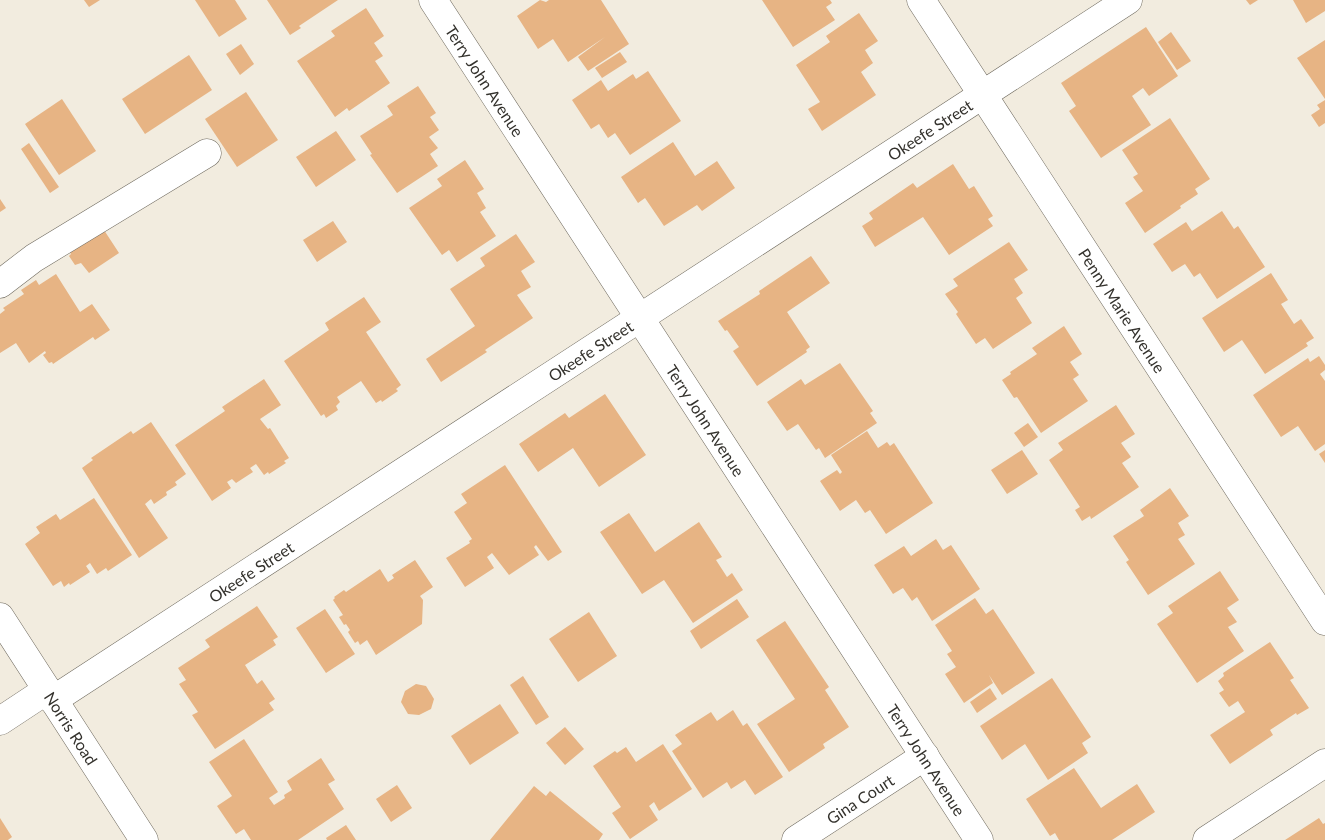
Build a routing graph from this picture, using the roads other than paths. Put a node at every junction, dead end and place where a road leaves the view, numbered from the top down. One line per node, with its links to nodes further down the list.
1 (433, 0): 7 (street, Terry John Avenue)
2 (921, 0): 4 (street, Penny Marie Avenue)
3 (1128, 0): 4 (street, Okeefe Street)
4 (982, 94): 7 (street, Okeefe Street); 9 (street, Penny Marie Avenue)
5 (207, 152): 6 (street)
6 (0, 284)
7 (640, 318): 10 (street, Okeefe Street); 12 (street, Terry John Avenue)
8 (0, 618): 10 (street, Norris Road)
9 (1325, 621)
10 (50, 695): 11 (street, Okeefe Street); 14 (street, Norris Road)
11 (0, 721)
12 (925, 756): 15 (street, Gina Court); 16 (street, Terry John Avenue)
13 (1325, 763): 17 (street)
14 (144, 840)
15 (796, 840)
16 (979, 840)
17 (1207, 840)

